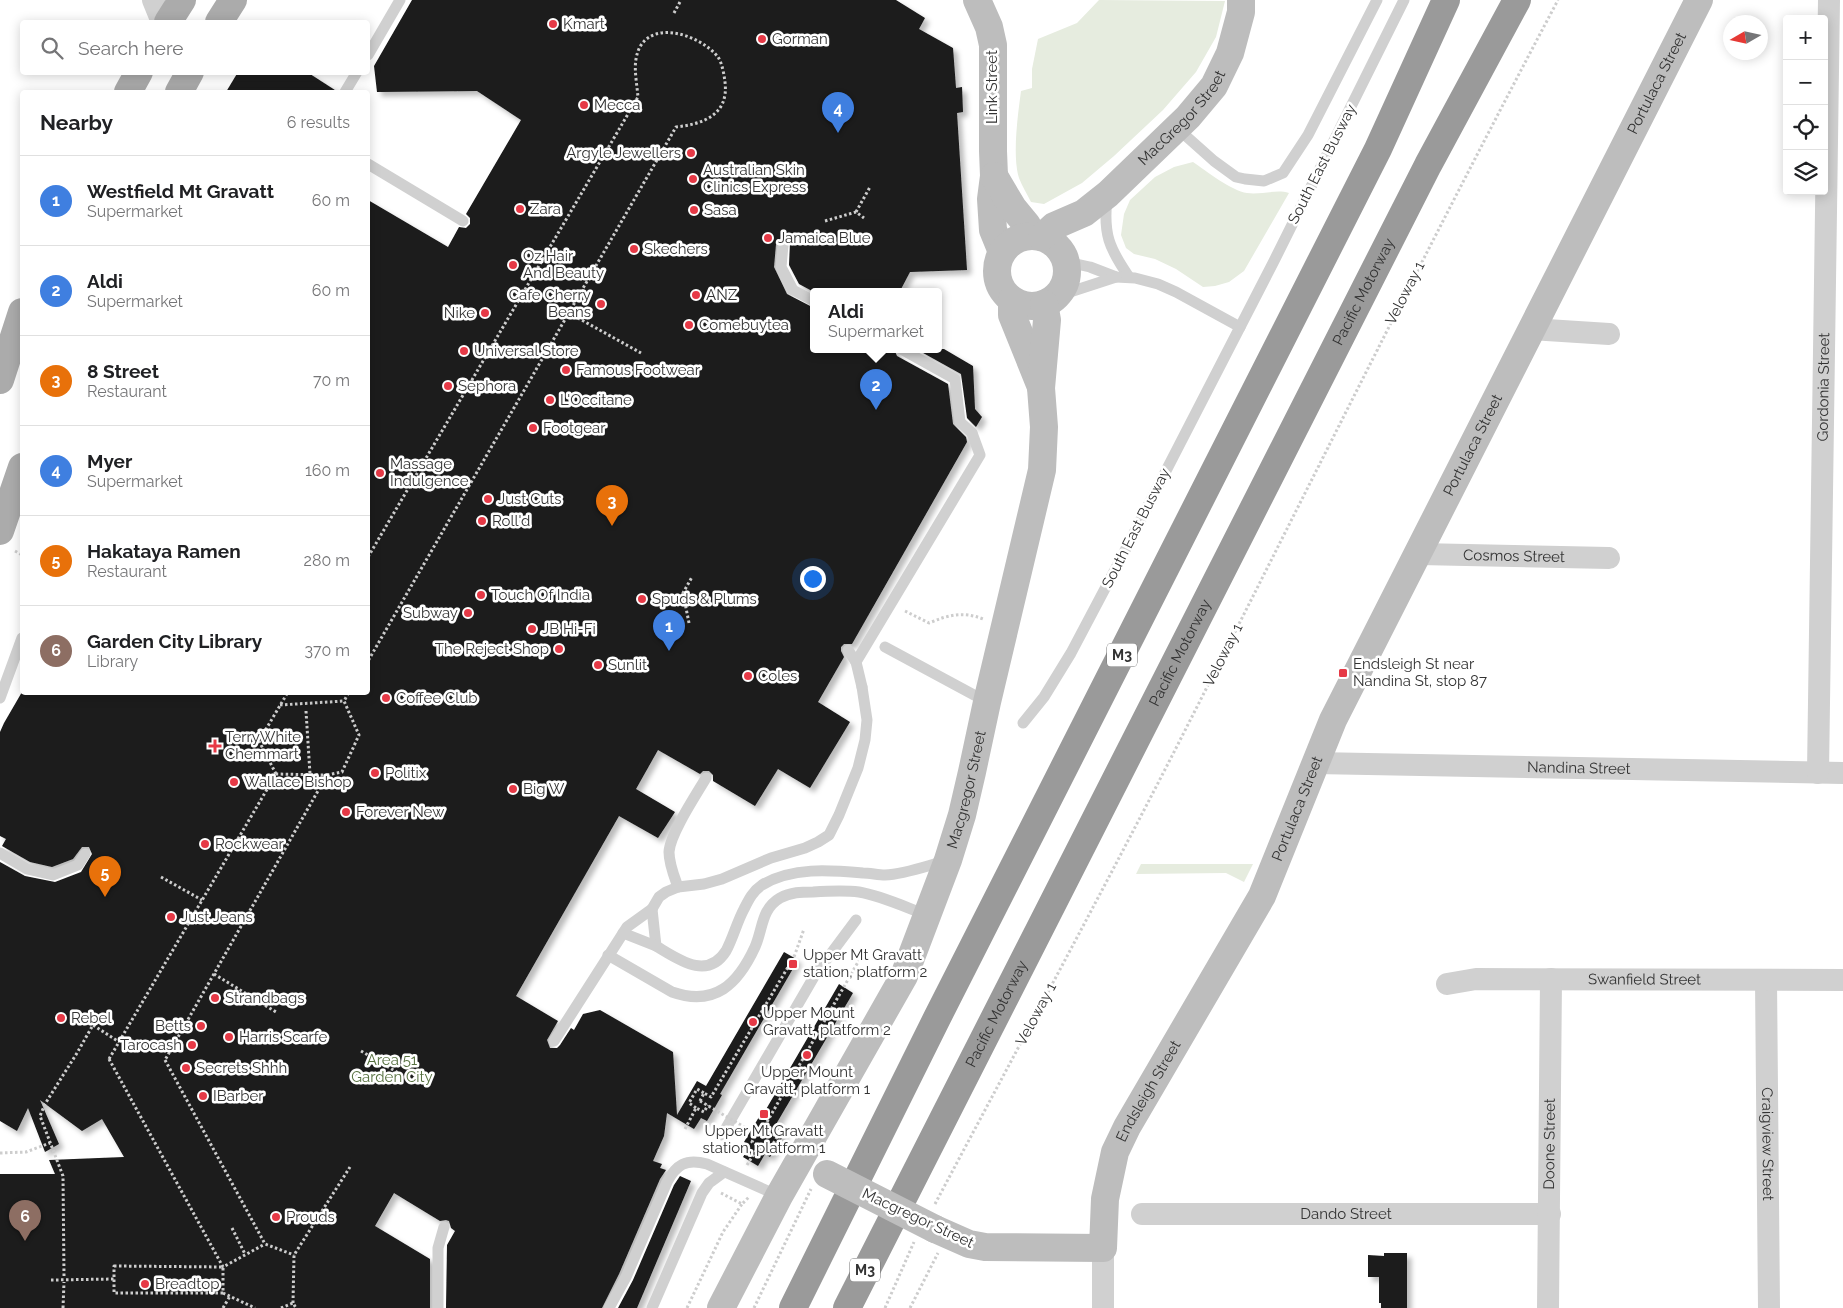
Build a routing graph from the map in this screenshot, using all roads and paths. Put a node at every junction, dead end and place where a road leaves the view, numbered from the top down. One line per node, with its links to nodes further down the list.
1 (153, 0): 16 (street)
2 (182, 0): 17 (main road)
3 (232, 0): 18 (main road)
4 (400, 0): 19 (lane)
5 (680, 0): 15 (path)
6 (977, 0): 28 (street, Link Street)
7 (1241, 0): 26 (street, MacGregor Street)
8 (1377, 0): 26 (lane)
9 (1404, 0): 45 (lane, South East Busway)
10 (1446, 0): 153 (highway, M3)
11 (1517, 0): 154 (highway, Pacific Motorway / M3)
12 (1558, 0): 129 (path, Veloway 1)
13 (1699, 0): 46 (street, Portulaca Street)
14 (1829, 0): 76 (street, Gordonia Street)
15 (674, 13)
16 (161, 20)
17 (169, 20)
18 (220, 20)
19 (370, 52)
20 (137, 75): 23 (main road)
21 (188, 75): 24 (main road)
22 (355, 75): 25 (lane)
23 (129, 90)
24 (180, 90)
25 (346, 90)
26 (1177, 128): 30 (street, MacGregor Street)
27 (370, 167): 33 (lane)
28 (994, 176): 36 (street); 37 (street, Link Street)
29 (870, 187): 31 (path)
30 (1108, 194): 36 (street, MacGregor Street); 39 (lane)
31 (856, 212): 32 (path); 34 (path)
32 (864, 218)
33 (463, 221)
34 (825, 221)
35 (783, 245): 41 (lane)
36 (1050, 247): 37 (street); 38 (lane); 40 (street)
37 (1002, 252): 42 (street)
38 (1116, 277): 39 (lane); 40 (lane)
39 (1129, 277): 45 (lane)
40 (1053, 298): 42 (street); 51 (street, Macgregor Street)
41 (810, 299)
42 (1012, 300): 51 (street, Macgregor Street)
43 (569, 313): 48 (path); 55 (path, bridge); 65 (path, bridge)
44 (20, 318): 50 (main road)
45 (1240, 327): 74 (lane, South East Busway)
46 (1531, 330): 47 (street); 56 (street, Portulaca Street)
47 (1609, 334)
48 (641, 353)
49 (908, 353): 66 (lane, bridge)
50 (0, 380)
51 (1041, 388): 61 (street, Macgregor Street)
52 (20, 477): 53 (main road)
53 (7, 541): 54 (path)
54 (20, 553)
55 (370, 554)
56 (1419, 554): 57 (street, Cosmos Street); 75 (street, Portulaca Street)
57 (1609, 558)
58 (692, 577): 60 (path)
59 (905, 611): 61 (path)
60 (689, 623)
61 (1004, 628): 71 (street, Macgregor Street)
62 (20, 643): 69 (lane)
63 (885, 647): 71 (lane)
64 (848, 650): 66 (lane)
65 (370, 658)
66 (856, 662): 86 (lane, bridge)
67 (286, 695): 72 (path)
68 (347, 695): 70 (path)
69 (0, 698)
70 (344, 701): 72 (path, bridge); 80 (path)
71 (987, 702): 84 (street, Macgregor Street)
72 (280, 705): 78 (path)
73 (306, 711): 79 (path)
74 (1023, 723)
75 (1315, 764): 76 (street, Nandina Street); 87 (street, Portulaca Street)
76 (1818, 773): 77 (street, Nandina Street)
77 (1843, 773)
78 (276, 774): 79 (path, bridge); 88 (path, bridge)
79 (310, 774): 80 (path, bridge)
80 (327, 775): 97 (path, bridge)
81 (706, 778): 86 (lane)
82 (0, 853): 83 (lane)
83 (85, 854)
84 (948, 860): 90 (street, Macgregor Street); 94 (lane)
85 (161, 877): 88 (path)
86 (678, 887): 89 (lane)
87 (1262, 896): 131 (street, Endsleigh Street)
88 (202, 900): 104 (path, bridge)
89 (652, 909): 93 (lane); 94 (lane)
90 (927, 915): 95 (lane); 120 (street, Macgregor Street)
91 (856, 920): 113 (lane)
92 (804, 930): 107 (path)
93 (623, 934): 94 (lane); 95 (lane)
94 (656, 946)
95 (608, 955): 103 (lane)
96 (862, 955): 111 (path)
97 (214, 974): 102 (path); 130 (path, bridge)
98 (1551, 979): 99 (street, Swanfield Street); 101 (street, Swanfield Street); 126 (street, Doone Street)
99 (1766, 980): 100 (street, Swanfield Street); 159 (street, Craigview Street)
100 (1843, 980)
101 (1447, 984)
102 (276, 1012)
103 (554, 1041)
104 (119, 1042): 114 (path); 134 (path, bridge)
105 (361, 1051): 106 (path)
106 (400, 1074)
107 (704, 1094): 108 (path, bridge); 109 (path)
108 (708, 1105): 109 (path); 112 (path, bridge)
109 (696, 1108): 110 (path)
110 (685, 1128)
111 (768, 1131): 112 (path); 115 (path)
112 (756, 1134): 115 (path)
113 (722, 1135)
114 (50, 1143): 116 (path); 135 (path)
115 (759, 1146): 117 (path)
116 (0, 1153)
117 (746, 1165)
118 (350, 1167): 133 (path)
119 (724, 1172): 123 (lane); 148 (lane); 149 (lane)
120 (810, 1172): 123 (street, Macgregor Street); 129 (street, Macgregor Street, bridge); 152 (path)
121 (716, 1190): 124 (path)
122 (750, 1196): 124 (path)
123 (779, 1196): 151 (street, Macgregor Street)
124 (742, 1204): 150 (path)
125 (1142, 1214): 126 (street, Dando Street)
126 (1550, 1214): 158 (street, Doone Street)
127 (444, 1227): 147 (lane)
128 (232, 1228): 132 (path)
129 (932, 1230): 131 (street, Macgregor Street); 155 (path, Veloway 1); 156 (path)
130 (265, 1244): 132 (path); 133 (path)
131 (1103, 1248): 157 (street, Endsleigh Street)
132 (245, 1254): 134 (path)
133 (294, 1255): 141 (path)
134 (223, 1267): 136 (path); 139 (path)
135 (64, 1276)
136 (114, 1279): 137 (path); 139 (path)
137 (51, 1280)
138 (64, 1282): 142 (path)
139 (223, 1293): 140 (path)
140 (230, 1296): 143 (path); 144 (path)
141 (293, 1303): 145 (path); 146 (path)
142 (63, 1308)
143 (223, 1308)
144 (255, 1308)
145 (281, 1308)
146 (296, 1308)
147 (438, 1308)
148 (609, 1308)
149 (652, 1308)
150 (687, 1308)
151 (721, 1308)
152 (754, 1308)
153 (793, 1308)
154 (847, 1308)
155 (885, 1308)
156 (910, 1308)
157 (1103, 1308)
158 (1548, 1308)
159 (1769, 1308)

